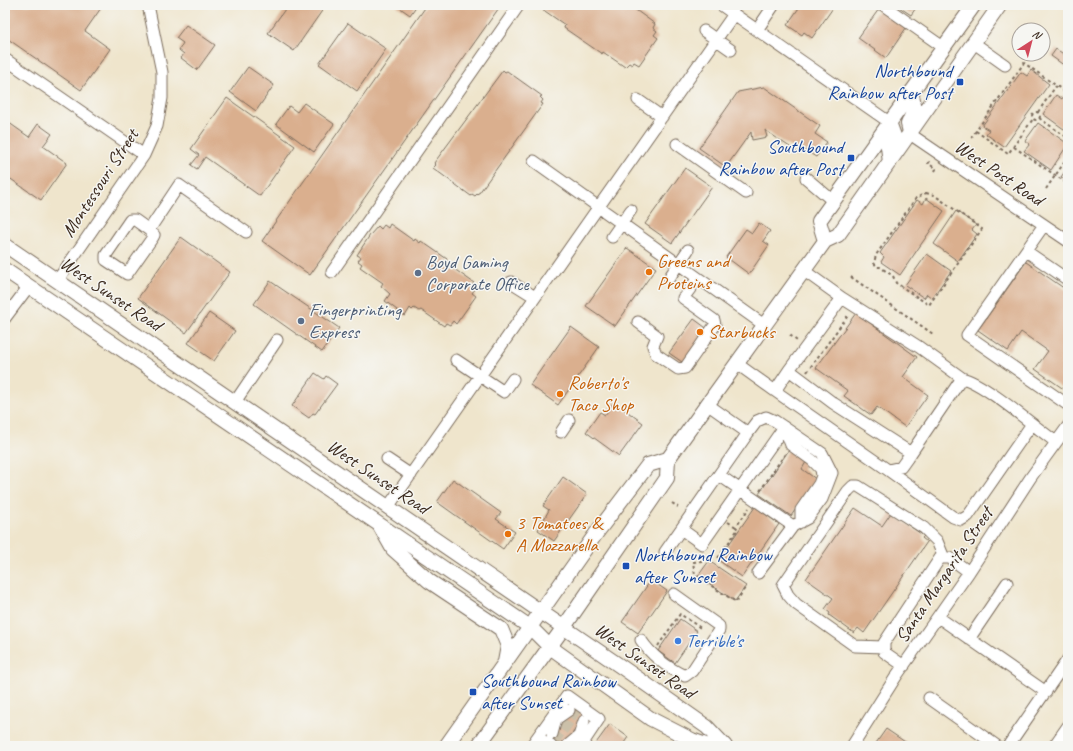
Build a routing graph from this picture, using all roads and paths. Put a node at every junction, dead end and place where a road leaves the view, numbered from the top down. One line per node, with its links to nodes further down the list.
1 (148, 5): 32 (street, Montessouri Street)
2 (519, 5): 60 (street)
3 (721, 5): 8 (street)
4 (774, 5): 9 (street)
5 (883, 5): 13 (street)
6 (974, 5): 13 (main road)
7 (1000, 5): 12 (main road)
8 (734, 14): 9 (street); 11 (street)
9 (757, 30): 25 (street)
10 (704, 31): 11 (street)
11 (716, 40): 14 (street); 22 (street)
12 (974, 43): 16 (street); 27 (main road)
13 (943, 48): 18 (main road)
14 (731, 50)
15 (5, 60): 32 (street)
16 (1005, 65)
17 (1056, 86): 19 (path); 21 (path); 26 (path)
18 (911, 92): 25 (main road); 27 (main road)
19 (1068, 94)
20 (638, 100): 22 (street)
21 (1038, 112): 23 (path); 24 (path)
22 (662, 117): 45 (street)
23 (1039, 118): 24 (path); 29 (path)
24 (1033, 119): 31 (path)
25 (889, 122): 35 (main road); 44 (main road)
26 (976, 132): 28 (path); 31 (path)
27 (910, 134): 35 (main road); 48 (street, West Post Road)
28 (971, 138)
29 (1068, 138)
30 (677, 144): 42 (street)
31 (1014, 146): 38 (path)
32 (144, 155): 65 (street, Montessouri Street)
33 (1068, 157): 38 (path)
34 (534, 161): 45 (street)
35 (890, 162): 52 (main road)
36 (930, 162): 37 (path)
37 (934, 171)
38 (1056, 175): 40 (path); 41 (path)
39 (806, 178): 44 (street)
40 (1068, 184)
41 (1046, 189)
42 (746, 193)
43 (926, 193): 43 (path)
44 (833, 201): 52 (main road)
45 (598, 207): 47 (street); 68 (street)
46 (631, 210): 47 (street)
47 (621, 223): 51 (street); 57 (street)
48 (1044, 225): 53 (street, West Post Road); 56 (street)
49 (149, 230): 49 (street); 50 (street)
50 (246, 232)
51 (612, 237)
52 (825, 241): 59 (main road)
53 (1068, 241)
54 (5, 245): 65 (main road, West Sunset Road)
55 (688, 250): 57 (street)
56 (1026, 251): 64 (street); 88 (street)
57 (678, 264): 62 (street); 63 (street)
58 (5, 270): 67 (main road, West Sunset Road)
59 (803, 270): 69 (street); 73 (main road)
60 (332, 272)
61 (851, 277): 74 (path)
62 (669, 278)
63 (698, 278): 72 (street); 73 (street)
64 (1068, 280)
65 (57, 281): 86 (main road, West Sunset Road)
66 (511, 282): 68 (street)
67 (29, 286): 71 (street); 89 (main road, West Sunset Road)
68 (535, 298): 81 (street)
69 (842, 298): 80 (street); 82 (street)
70 (849, 311): 84 (path)
71 (5, 318)
72 (638, 322)
73 (764, 325): 79 (main road)
74 (933, 334)
75 (790, 335): 77 (path)
76 (277, 340): 86 (street)
77 (800, 343)
78 (456, 360): 81 (street)
79 (736, 363): 85 (street); 87 (main road)
80 (789, 370): 84 (street); 85 (street)
81 (480, 376): 83 (street); 102 (street)
82 (962, 378): 91 (street); 98 (street)
83 (513, 379)
84 (802, 380): 98 (street)
85 (775, 390): 101 (street)
86 (235, 402): 89 (main road); 108 (main road, West Sunset Road)
87 (706, 404): 95 (street); 100 (main road)
88 (1068, 405)
89 (224, 418): 111 (main road, West Sunset Road)
90 (569, 420): 94 (street)
91 (1032, 424): 96 (street); 101 (street)
92 (1068, 426): 96 (street, Santa Margarita Street)
93 (784, 427): 95 (street); 97 (street); 104 (street); 112 (street)
94 (561, 432)
95 (748, 434): 103 (street)
96 (1056, 442): 119 (street, Santa Margarita Street)
97 (791, 445): 105 (path); 112 (street)
98 (911, 453): 101 (street)
99 (387, 459): 102 (street)
100 (668, 459): 124 (main road); 127 (main road)
101 (888, 470)
102 (411, 475): 108 (street)
103 (719, 475): 104 (street); 114 (street)
104 (741, 489): 112 (street); 114 (street)
105 (757, 496)
106 (672, 503): 109 (path)
107 (751, 506): 113 (path)
108 (388, 507): 111 (main road); 124 (main road, West Sunset Road)
109 (678, 507)
110 (727, 521): 113 (path)
111 (377, 522): 126 (main road, West Sunset Road); 135 (main road)
112 (797, 524): 120 (street)
113 (736, 527): 116 (path)
114 (681, 529): 115 (street)
115 (665, 552)
116 (718, 558)
117 (944, 558): 119 (street); 132 (street); 132 (street)
118 (702, 561): 122 (path)
119 (969, 572): 125 (street, Santa Margarita Street)
120 (758, 573)
121 (1008, 583): 129 (street)
122 (745, 588)
123 (674, 594): 133 (street)
124 (541, 611): 126 (main road); 127 (main road, West Sunset Road)
125 (938, 617): 129 (street); 136 (street, Santa Margarita Street)
126 (530, 627): 131 (main road, West Sunset Road); 135 (main road)
127 (564, 628): 131 (main road); 152 (main road, West Sunset Road)
128 (702, 629): 133 (path)
129 (969, 639): 137 (street)
130 (641, 640): 133 (street)
131 (550, 647): 147 (main road); 151 (main road, West Sunset Road)
132 (884, 647): 136 (street)
133 (651, 650)
134 (1068, 659): 137 (street)
135 (505, 664): 146 (main road)
136 (904, 666): 153 (street, Santa Margarita Street)
137 (1046, 692): 155 (street)
138 (929, 698): 154 (street)
139 (569, 710): 140 (street)
140 (556, 720): 143 (street); 144 (street); 145 (street)
141 (584, 721): 145 (street)
142 (1068, 726): 156 (street)
143 (552, 734)
144 (538, 737): 148 (street); 149 (street)
145 (580, 738): 150 (street)
146 (446, 746)
147 (478, 746)
148 (531, 746)
149 (551, 746)
150 (567, 746)
151 (709, 746)
152 (725, 746)
153 (852, 746)
154 (997, 746)
155 (1008, 746)
156 (1054, 746)

